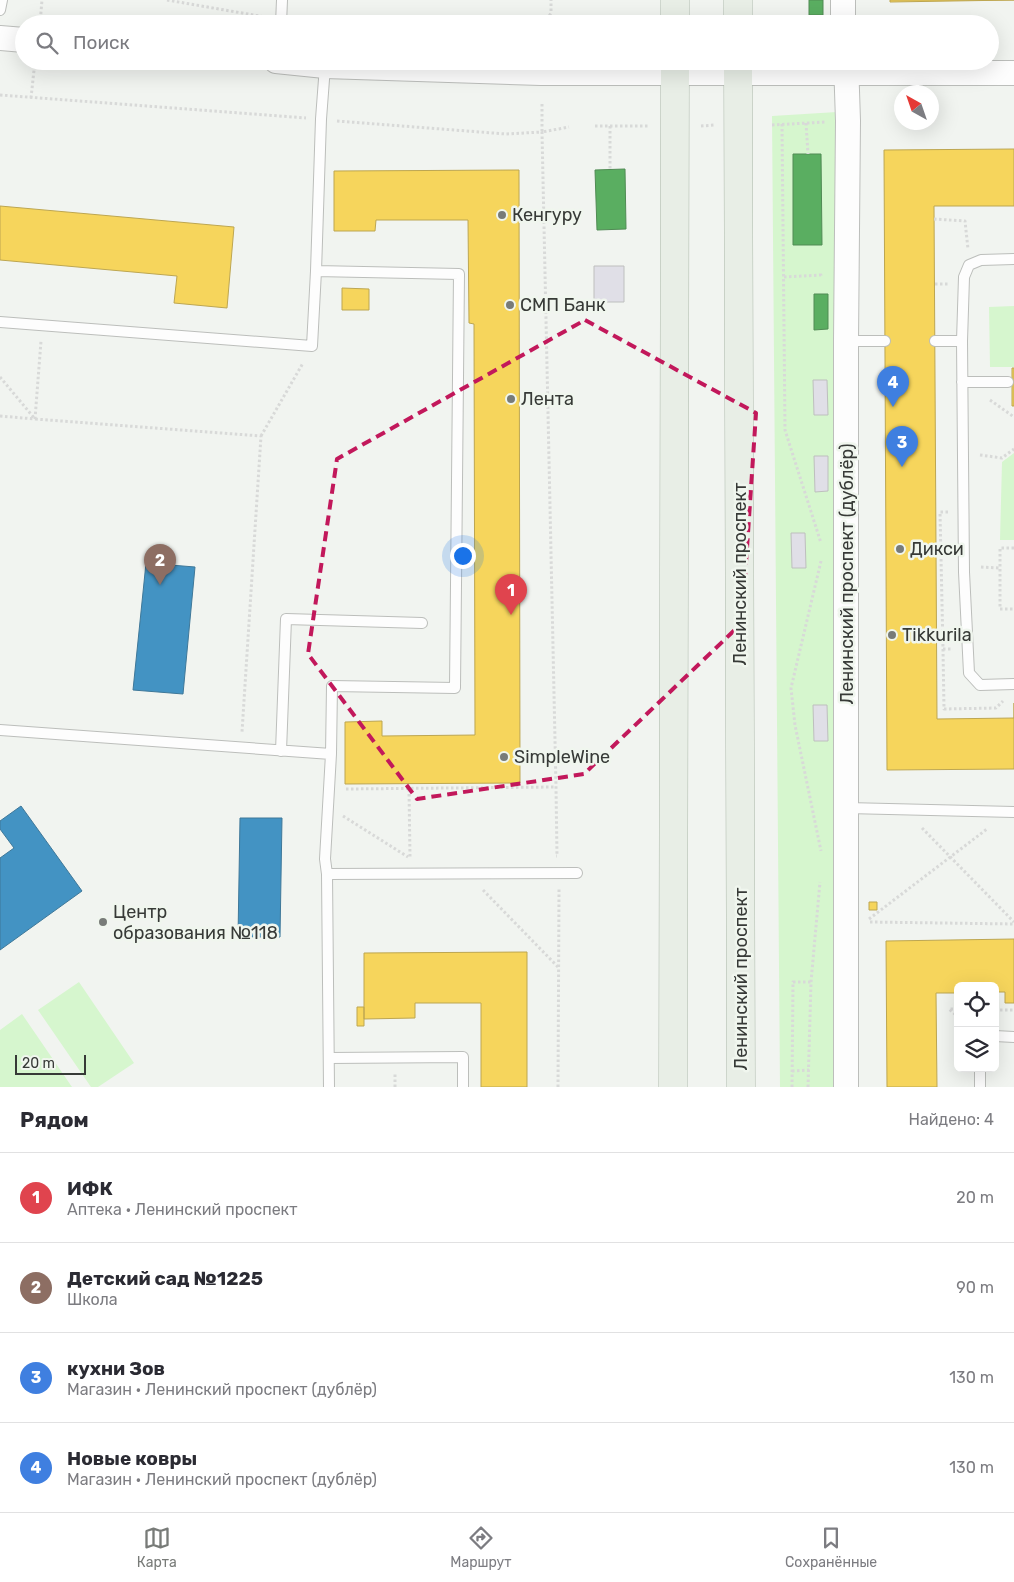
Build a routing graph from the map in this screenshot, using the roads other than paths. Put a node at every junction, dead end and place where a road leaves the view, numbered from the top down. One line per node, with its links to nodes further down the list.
1 (2, 0): 6 (lane)
2 (282, 0): 7 (lane)
3 (675, 0): 8 (main road)
4 (738, 0): 9 (main road)
5 (843, 0): 10 (street)
6 (0, 10)
7 (281, 15)
8 (675, 15)
9 (738, 15)
10 (843, 15)
11 (0, 38): 12 (street)
12 (15, 39)
13 (325, 70): 22 (lane)
14 (449, 70): 15 (street)
15 (608, 70)
16 (675, 70): 45 (main road)
17 (738, 70): 46 (main road, Ленинский проспект)
18 (846, 70): 24 (street, Ленинский проспект (дублёр))
19 (930, 70): 20 (street)
20 (1014, 73)
21 (1014, 259): 27 (lane)
22 (316, 271): 23 (lane); 34 (lane)
23 (0, 322)
24 (846, 341): 25 (lane); 35 (street, Ленинский проспект (дублёр))
25 (885, 341)
26 (935, 341): 27 (lane)
27 (962, 341): 28 (lane)
28 (962, 382): 29 (lane); 31 (lane)
29 (1008, 382)
30 (422, 623): 33 (lane)
31 (1014, 684)
32 (0, 730): 33 (lane)
33 (281, 751): 34 (lane)
34 (331, 754): 38 (lane)
35 (847, 808): 36 (lane); 47 (street, Ленинский проспект (дублёр))
36 (1014, 812)
37 (577, 873): 38 (lane)
38 (327, 874): 41 (lane)
39 (999, 1036): 40 (lane)
40 (1014, 1037)
41 (329, 1058): 43 (lane); 44 (lane)
42 (980, 1072): 48 (lane)
43 (329, 1087)
44 (463, 1087)
45 (674, 1087)
46 (741, 1087)
47 (846, 1087)
48 (980, 1087)

